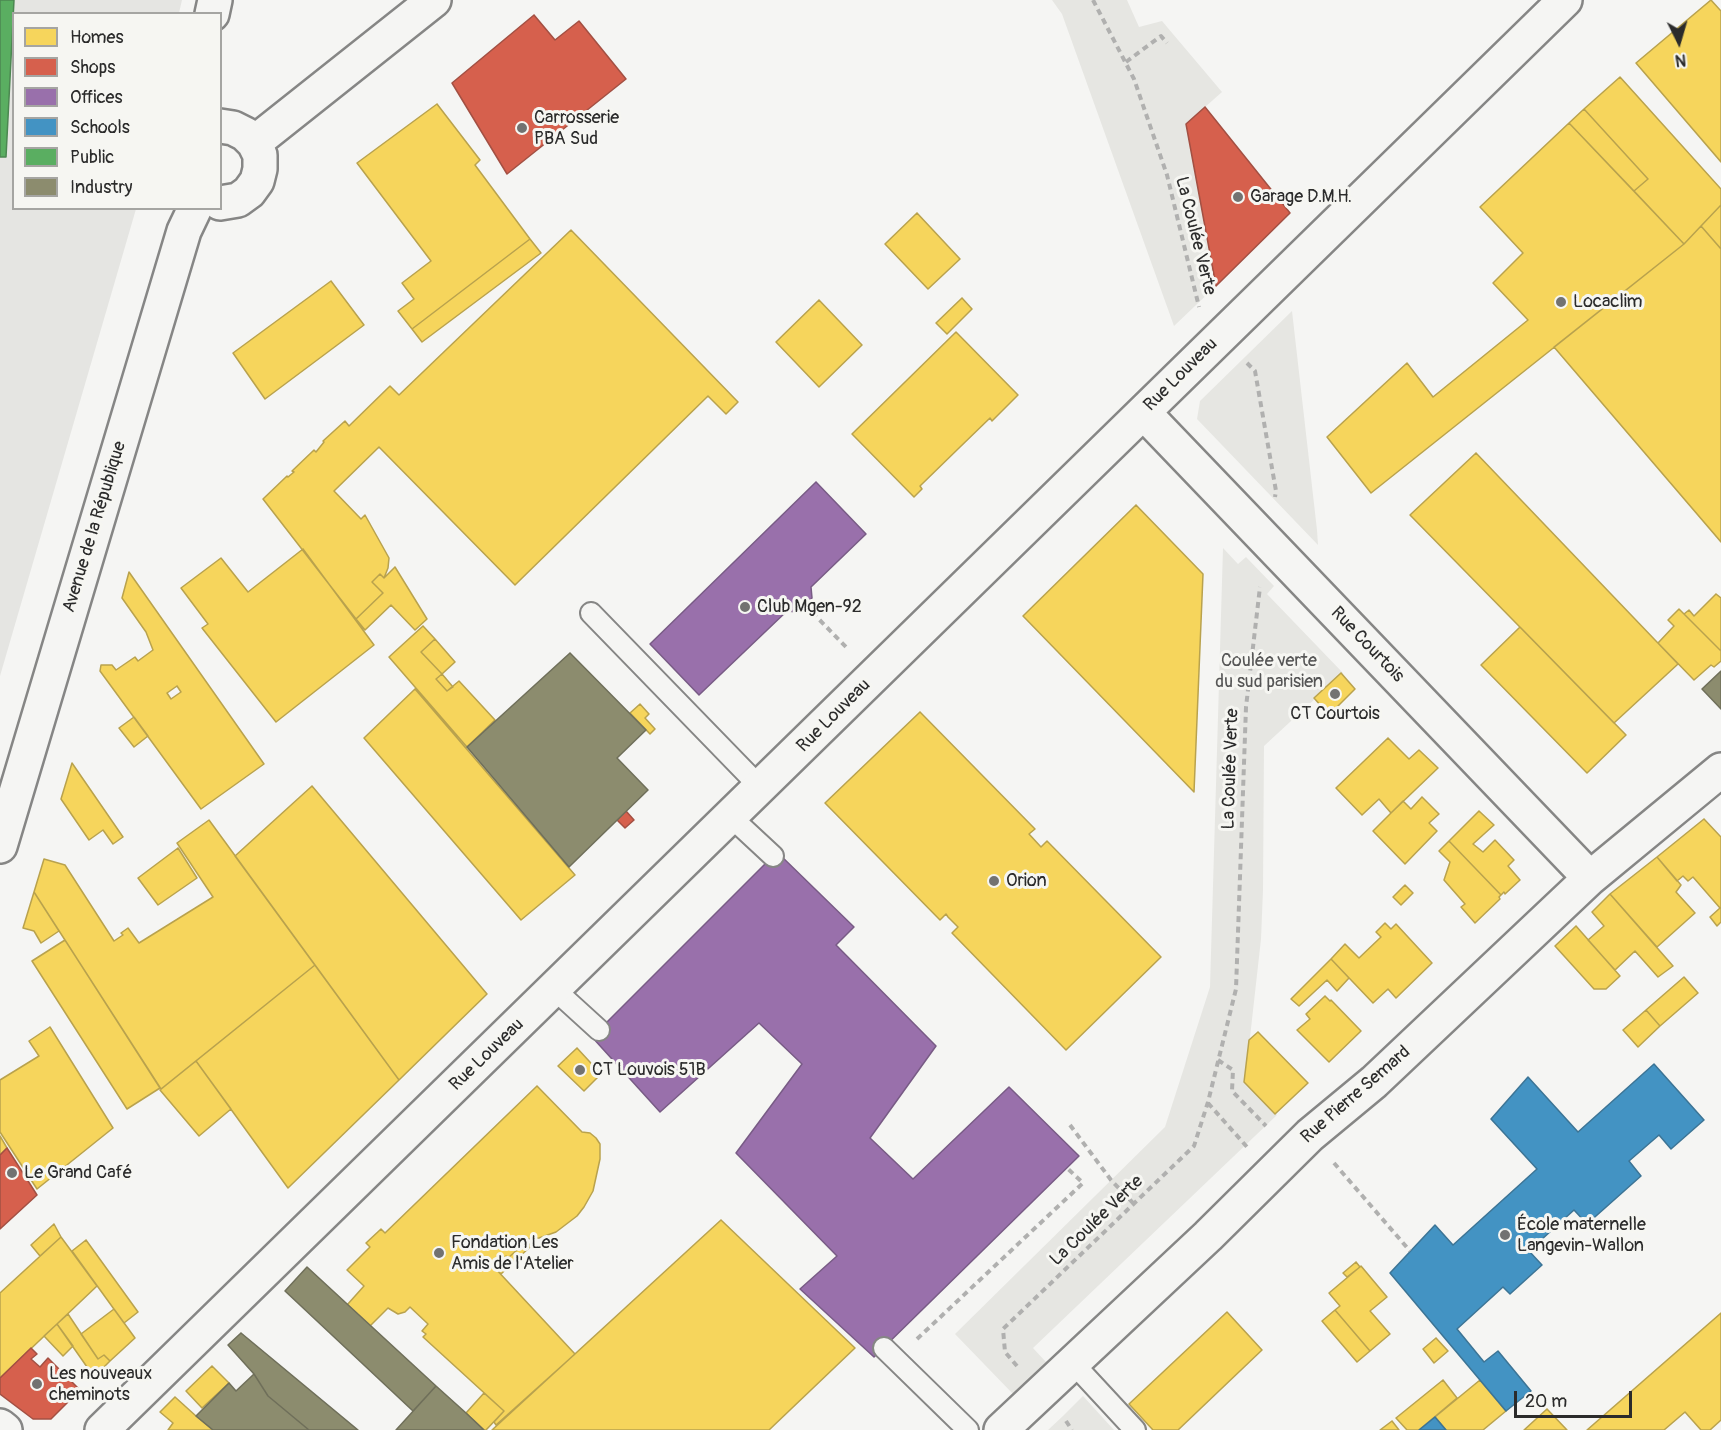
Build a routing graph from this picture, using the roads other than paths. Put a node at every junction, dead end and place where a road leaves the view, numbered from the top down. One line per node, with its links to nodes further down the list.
1 (434, 0): 4 (street)
2 (1565, 0): 7 (street, Rue Louveau)
3 (222, 126): 4 (street)
4 (254, 143): 5 (street)
5 (222, 203)
6 (194, 210): 12 (street, Avenue de la République)
7 (1144, 413): 10 (street, Rue Louveau); 14 (street, Rue Courtois)
8 (591, 613): 10 (lane)
9 (1716, 784): 14 (street, Rue Pierre Semard)
10 (761, 788): 11 (street, Rue Louveau)
11 (731, 817): 13 (lane); 15 (street, Rue Louveau)
12 (0, 846)
13 (773, 856)
14 (1590, 878): 18 (street, Rue Pierre Semard)
15 (554, 989): 16 (lane); 21 (street, Rue Louveau)
16 (599, 1030)
17 (884, 1348): 22 (lane)
18 (1072, 1362): 23 (street, Rue Pierre Semard); 24 (lane)
19 (0, 1426): 20 (street)
20 (5, 1430)
21 (102, 1430)
22 (968, 1430)
23 (1001, 1430)
24 (1135, 1430)

